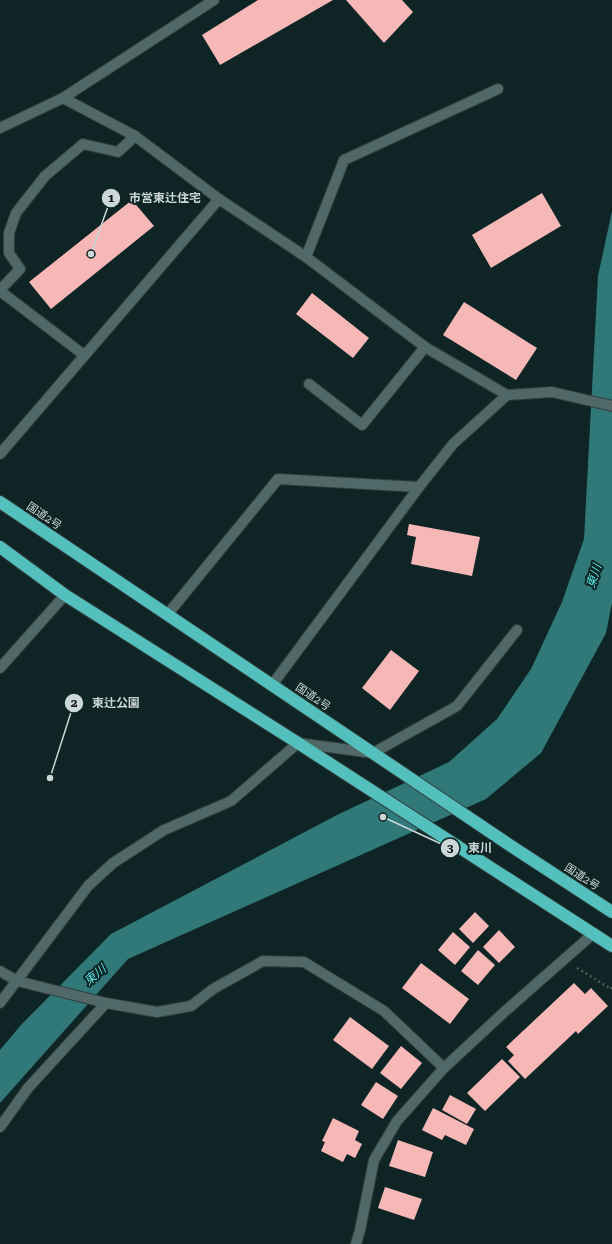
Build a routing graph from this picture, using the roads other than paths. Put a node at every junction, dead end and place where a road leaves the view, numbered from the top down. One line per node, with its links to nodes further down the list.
1 (214, 0): 3 (street)
2 (498, 89): 7 (street)
3 (63, 98): 4 (street); 5 (street)
4 (0, 128)
5 (135, 136): 6 (street); 8 (street)
6 (219, 199): 7 (street); 10 (street)
7 (306, 257): 9 (street)
8 (0, 290): 10 (street)
9 (425, 347): 11 (street); 12 (street)
10 (84, 355): 14 (street)
11 (309, 384)
12 (507, 395): 13 (street); 15 (street)
13 (612, 406)
14 (0, 454)
15 (419, 487): 19 (street); 22 (street)
16 (0, 502): 19 (highway, 国道2号)
17 (0, 547): 18 (highway)
18 (65, 594): 21 (street); 23 (highway)
19 (167, 615): 22 (highway, 国道2号)
20 (517, 630): 24 (street)
21 (0, 668)
22 (272, 685): 24 (highway, 国道2号)
23 (298, 743): 24 (street); 26 (highway); 29 (street)
24 (373, 753): 25 (highway, 国道2号)
25 (612, 912)
26 (594, 933): 27 (highway); 32 (street)
27 (612, 946)
28 (0, 971): 29 (street)
29 (17, 981): 30 (street); 31 (street)
30 (0, 1003)
31 (106, 1003): 32 (street); 33 (street)
32 (444, 1068): 34 (street)
33 (0, 1127)
34 (356, 1244)

